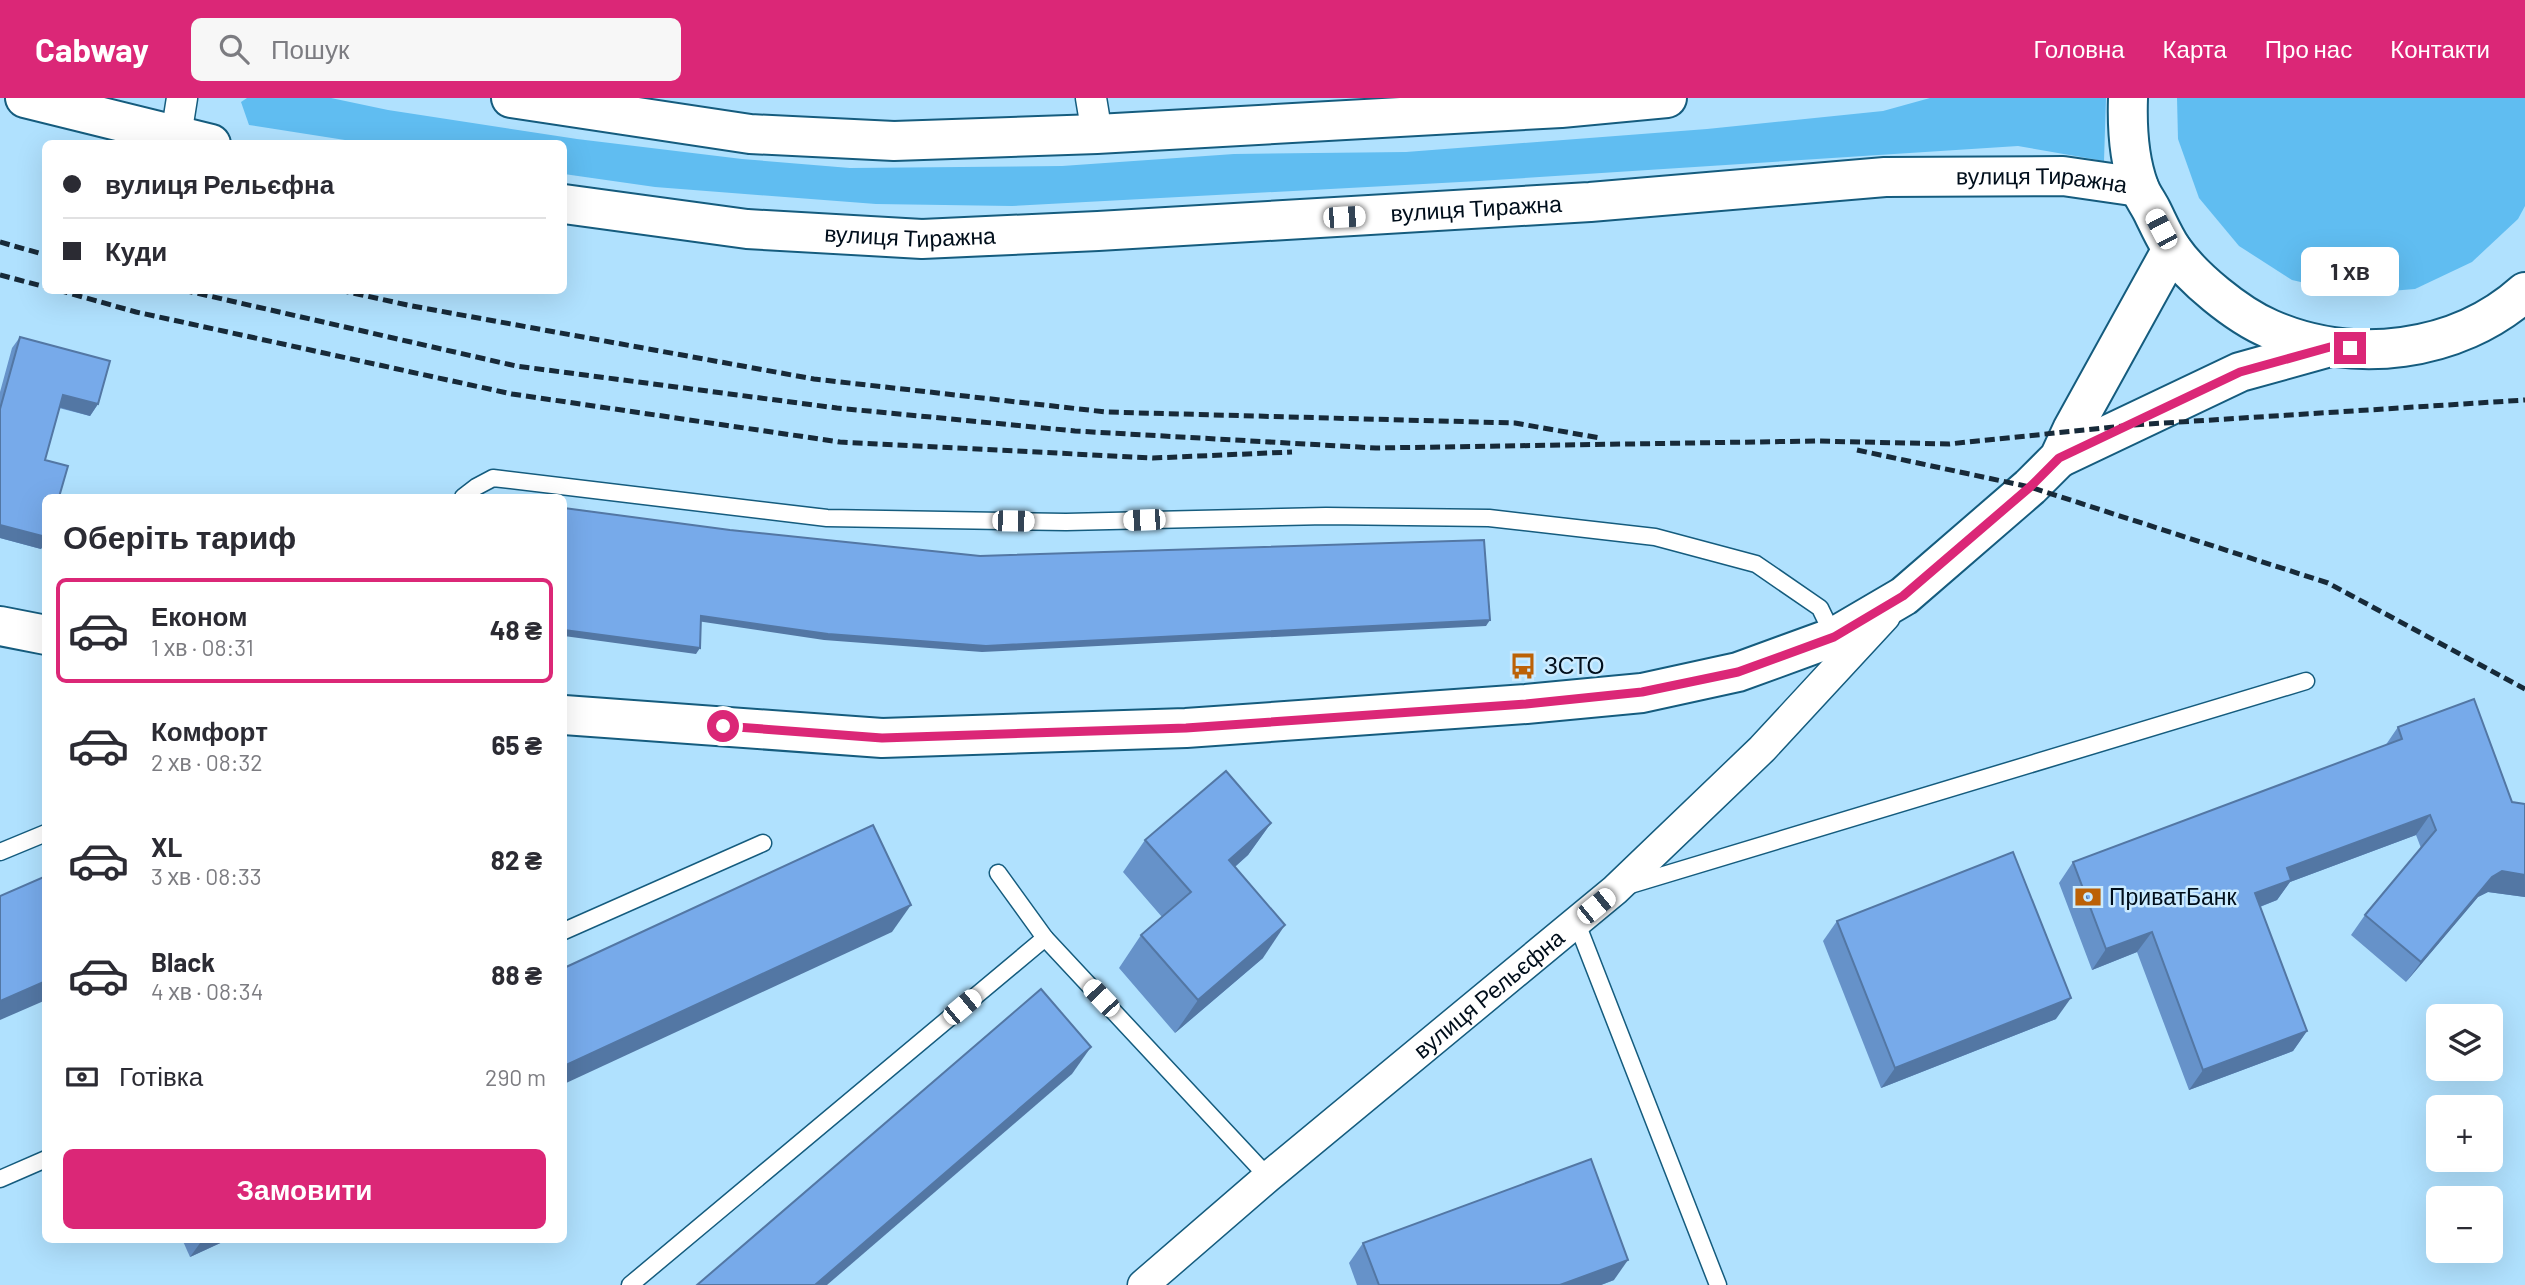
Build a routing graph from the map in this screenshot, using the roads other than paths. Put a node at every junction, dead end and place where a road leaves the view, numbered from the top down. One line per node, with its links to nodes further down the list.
1 (25, 98): 7 (main road)
2 (182, 98): 7 (street)
3 (511, 98): 6 (main road)
4 (1667, 98): 6 (main road)
5 (2128, 98): 8 (main road)
6 (1094, 116)
7 (193, 140)
8 (2139, 187): 9 (main road, вулиця Тиражна); 10 (main road)
9 (567, 204)
10 (2172, 249): 12 (main road); 13 (main road)
11 (2525, 292): 12 (main road)
12 (2330, 347): 13 (main road)
13 (2059, 458): 15 (main road, вулиця Рельєфна)
14 (467, 494): 18 (lane)
15 (1903, 596): 18 (main road, вулиця Рельєфна); 25 (street, вулиця Рельєфна)
16 (0, 625): 17 (main road)
17 (42, 634)
18 (1834, 637): 20 (main road, вулиця Рельєфна)
19 (2306, 681): 25 (lane)
20 (567, 715)
21 (42, 835): 23 (lane)
22 (763, 843): 27 (lane)
23 (0, 852)
24 (998, 873): 28 (lane)
25 (1615, 890): 26 (street, вулиця Рельєфна)
26 (1576, 922): 30 (street, вулиця Рельєфна); 34 (lane)
27 (567, 930)
28 (1045, 938): 30 (lane); 32 (lane)
29 (42, 1161): 31 (lane)
30 (1268, 1177): 33 (street, вулиця Рельєфна)
31 (0, 1179)
32 (630, 1285)
33 (1143, 1285)
34 (1718, 1285)

